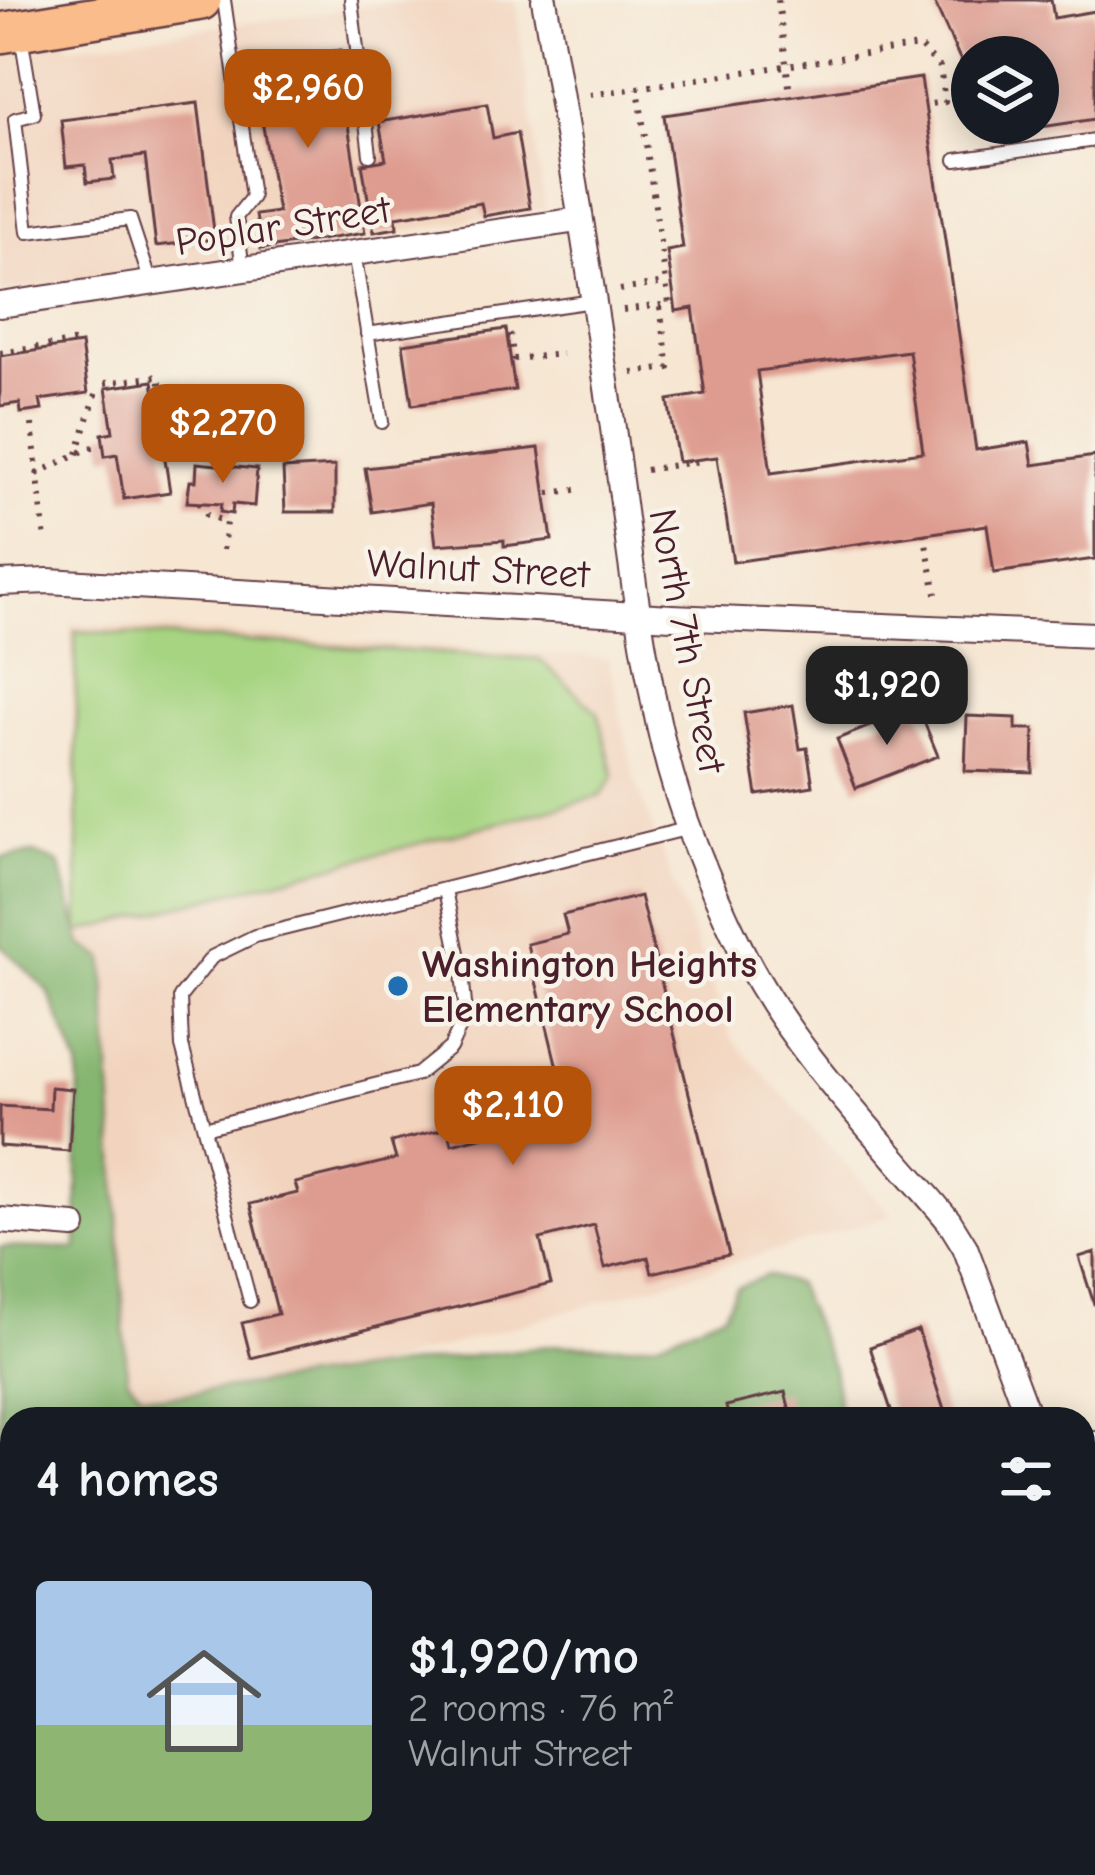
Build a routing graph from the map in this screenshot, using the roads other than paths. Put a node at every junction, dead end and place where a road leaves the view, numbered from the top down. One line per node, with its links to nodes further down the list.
1 (201, 0): 5 (main road)
2 (224, 0): 11 (lane)
3 (351, 0): 7 (lane)
4 (544, 0): 9 (street, North 7th Street)
5 (10, 32): 12 (lane)
6 (1095, 140): 8 (lane)
7 (370, 155)
8 (956, 160)
9 (578, 220): 10 (street, Poplar Street); 13 (street, North 7th Street)
10 (354, 251): 11 (street, Poplar Street); 15 (lane)
11 (243, 268): 12 (street, Poplar Street)
12 (151, 283): 14 (street, Poplar Street)
13 (594, 301): 15 (lane); 18 (street, North 7th Street)
14 (0, 305)
15 (368, 334): 16 (lane)
16 (382, 422)
17 (0, 583): 18 (street, Walnut Street)
18 (640, 615): 19 (street, Walnut Street); 20 (street, North 7th Street)
19 (1095, 635)
20 (691, 828): 21 (lane); 26 (street, North 7th Street)
21 (445, 890): 22 (lane); 22 (lane)
22 (204, 1128): 25 (lane)
23 (0, 1220): 24 (street)
24 (74, 1226)
25 (250, 1300)
26 (1025, 1407)

